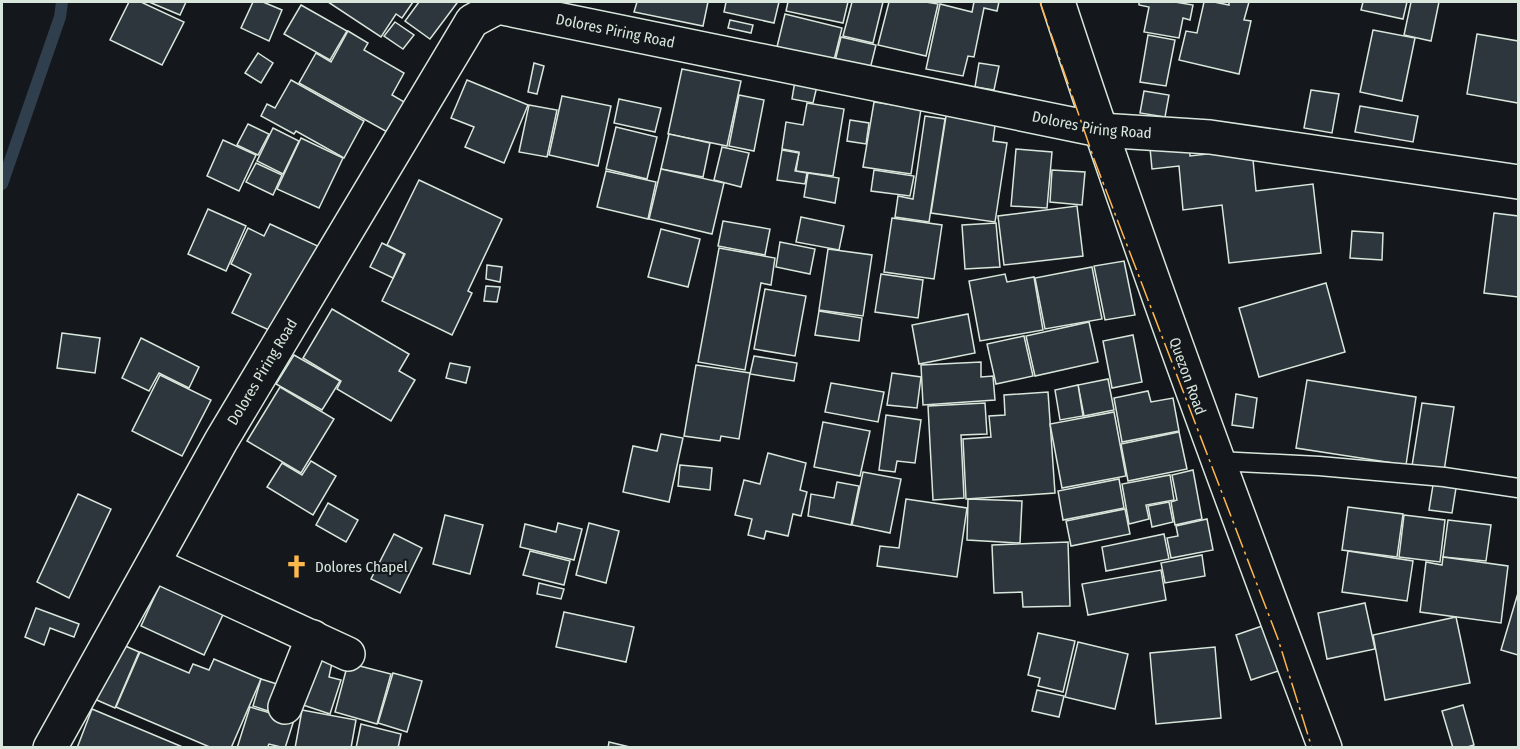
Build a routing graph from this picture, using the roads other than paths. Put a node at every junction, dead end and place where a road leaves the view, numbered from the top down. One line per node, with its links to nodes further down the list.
1 (1058, 2): 2 (street, Quezon Road)
2 (1100, 130): 3 (street, Dolores Piring Road); 4 (street, Quezon Road); 6 (street, Dolores Piring Road)
3 (1518, 182)
4 (1218, 461): 5 (lane); 11 (street, Quezon Road)
5 (1518, 488)
6 (153, 564): 7 (street); 10 (street, Dolores Piring Road)
7 (313, 637): 8 (street); 9 (street)
8 (348, 654)
9 (285, 707)
10 (50, 747)
11 (1325, 747)

